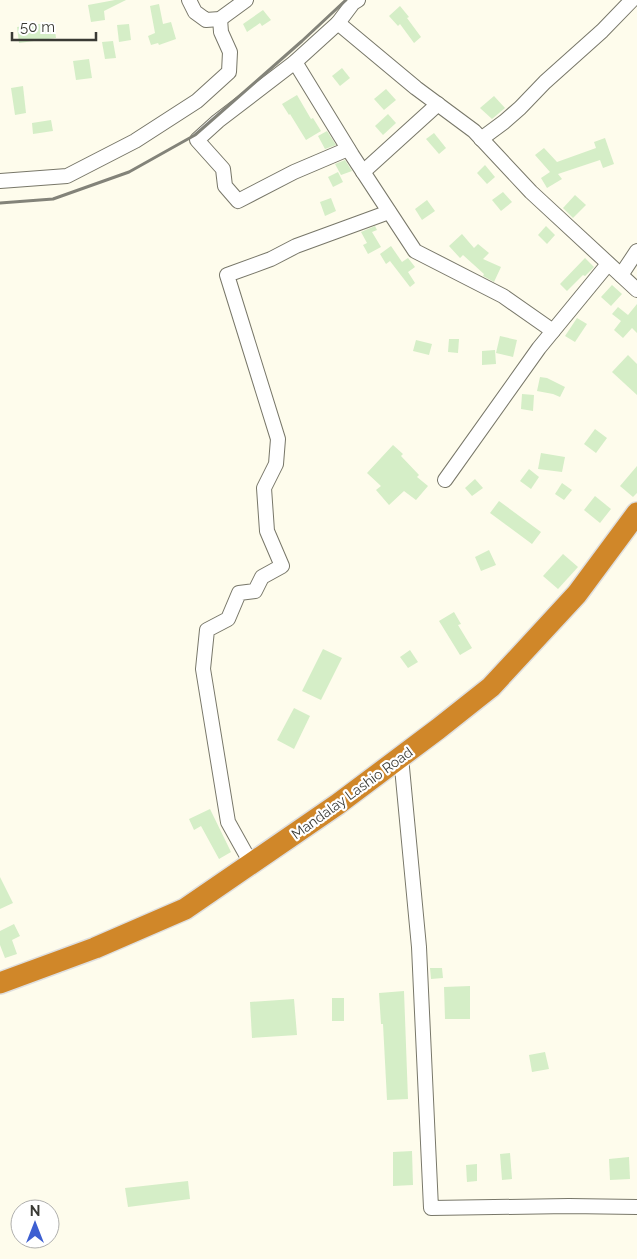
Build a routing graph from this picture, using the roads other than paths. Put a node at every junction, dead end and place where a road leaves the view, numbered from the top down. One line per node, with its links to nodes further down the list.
1 (189, 0): 5 (street)
2 (246, 0): 5 (street)
3 (358, 0): 6 (street)
4 (632, 0): 9 (street)
5 (220, 19): 12 (street)
6 (338, 23): 7 (street); 8 (street)
7 (295, 62): 10 (street); 10 (street)
8 (438, 104): 9 (street); 11 (street)
9 (481, 139): 15 (street)
10 (348, 149): 11 (street)
11 (363, 172): 13 (street)
12 (0, 181)
13 (389, 212): 18 (street); 22 (street)
14 (637, 251): 16 (street)
15 (608, 264): 16 (street); 18 (street)
16 (621, 275): 17 (street)
17 (637, 290)
18 (553, 331): 19 (street)
19 (445, 480)
20 (637, 513): 21 (highway, Mandalay Lashio Road)
21 (401, 757): 22 (highway, Mandalay Lashio Road); 24 (street)
22 (252, 865): 23 (highway, Mandalay Lashio Road)
23 (0, 983)
24 (637, 1207)

